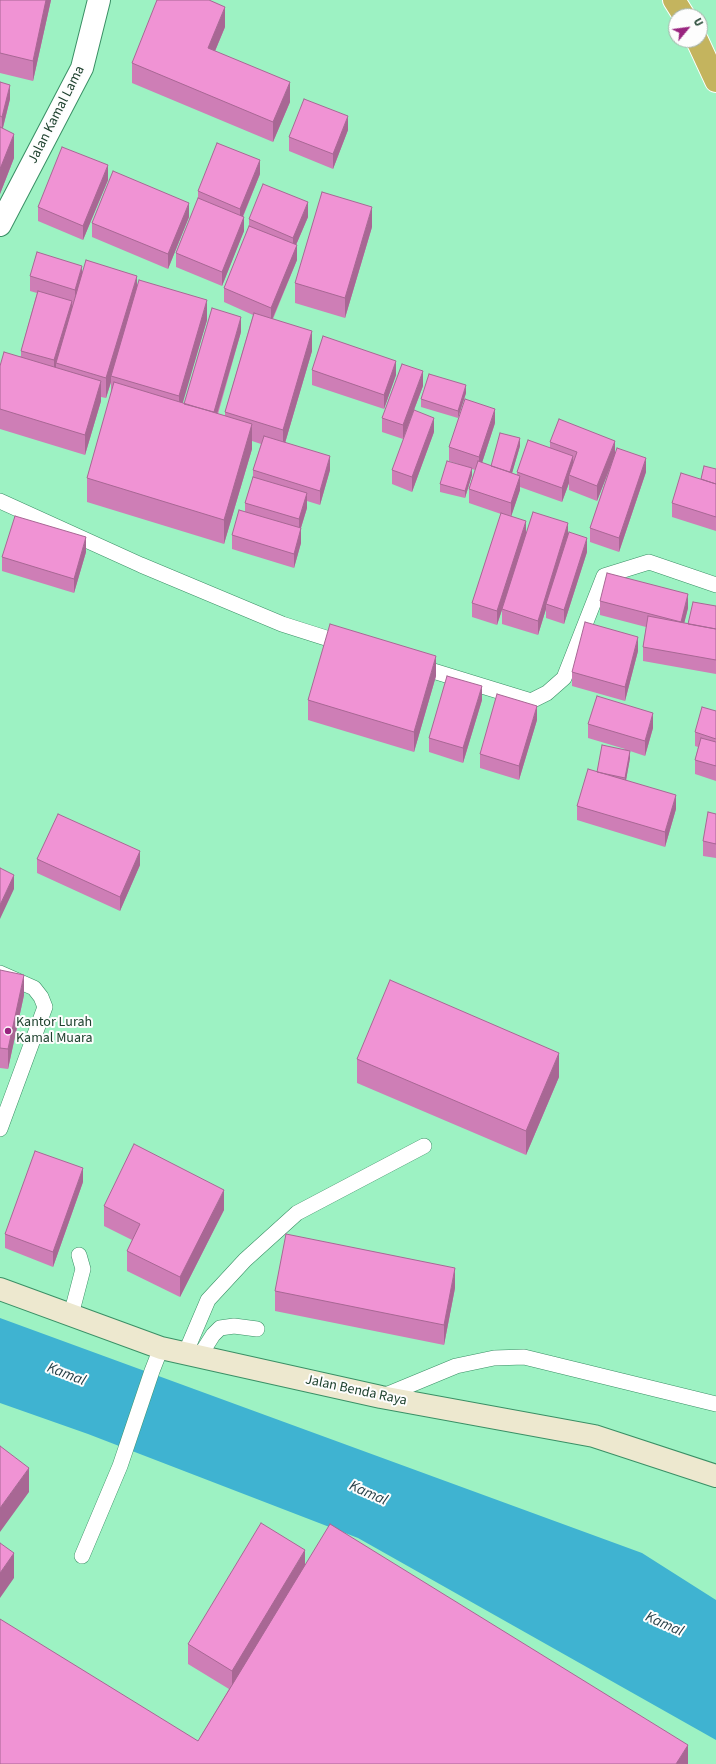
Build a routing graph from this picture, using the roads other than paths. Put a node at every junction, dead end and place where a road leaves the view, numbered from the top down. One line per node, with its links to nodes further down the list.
1 (100, 0): 4 (street, Jalan Kamal Lama)
2 (701, 48): 3 (highway)
3 (716, 81)
4 (0, 225)
5 (0, 501): 7 (lane)
6 (716, 585): 8 (lane)
7 (357, 647)
8 (402, 661)
9 (0, 973): 10 (lane)
10 (7, 1091): 11 (lane)
11 (0, 1129)
12 (424, 1146): 18 (lane)
13 (80, 1256): 15 (lane)
14 (0, 1289): 15 (main road, Jalan Benda Raya)
15 (71, 1315): 17 (main road, Jalan Benda Raya)
16 (257, 1329): 18 (lane)
17 (161, 1348): 18 (main road, Jalan Benda Raya); 22 (lane)
18 (192, 1355): 19 (main road, Jalan Benda Raya)
19 (380, 1396): 20 (lane); 21 (main road, Jalan Benda Raya)
20 (716, 1404)
21 (716, 1476)
22 (82, 1556)

